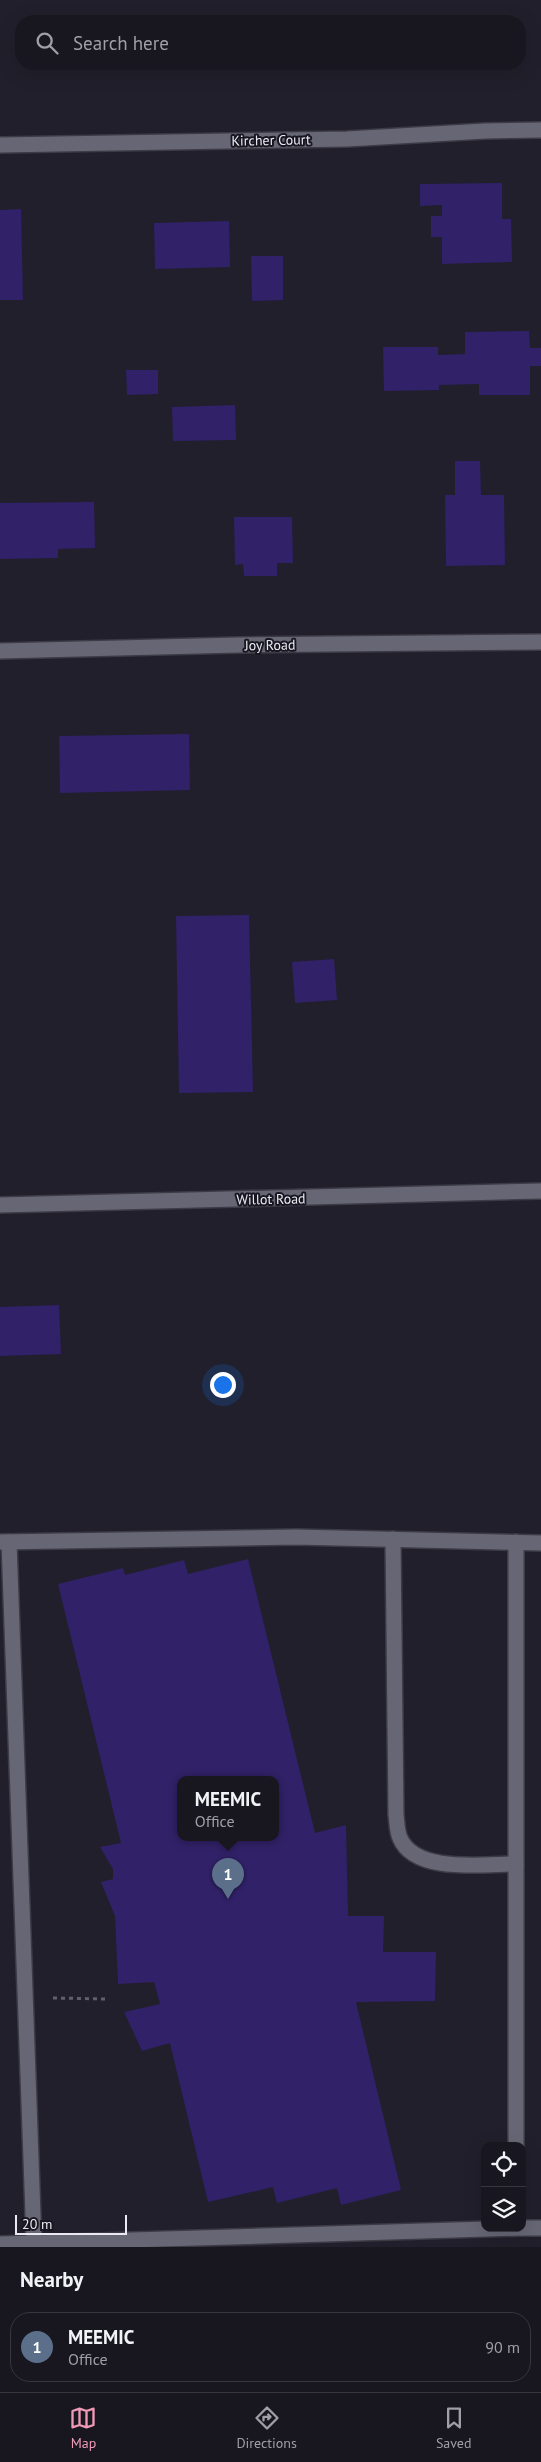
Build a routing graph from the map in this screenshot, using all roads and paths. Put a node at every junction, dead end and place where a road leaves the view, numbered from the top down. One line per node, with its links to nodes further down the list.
1 (541, 130): 2 (street, Kircher Court)
2 (0, 145)
3 (541, 642): 4 (street, Joy Road)
4 (0, 651)
5 (541, 1191): 6 (street, Willot Road)
6 (0, 1205)
7 (393, 1539): 8 (street); 9 (street); 11 (street)
8 (5, 1542): 16 (street)
9 (516, 1542): 10 (street); 11 (street)
10 (541, 1543)
11 (516, 1864): 12 (street)
12 (516, 2142)
13 (526, 2228): 14 (street)
14 (541, 2228)
15 (481, 2229): 16 (street)
16 (34, 2243): 17 (street)
17 (0, 2244)

